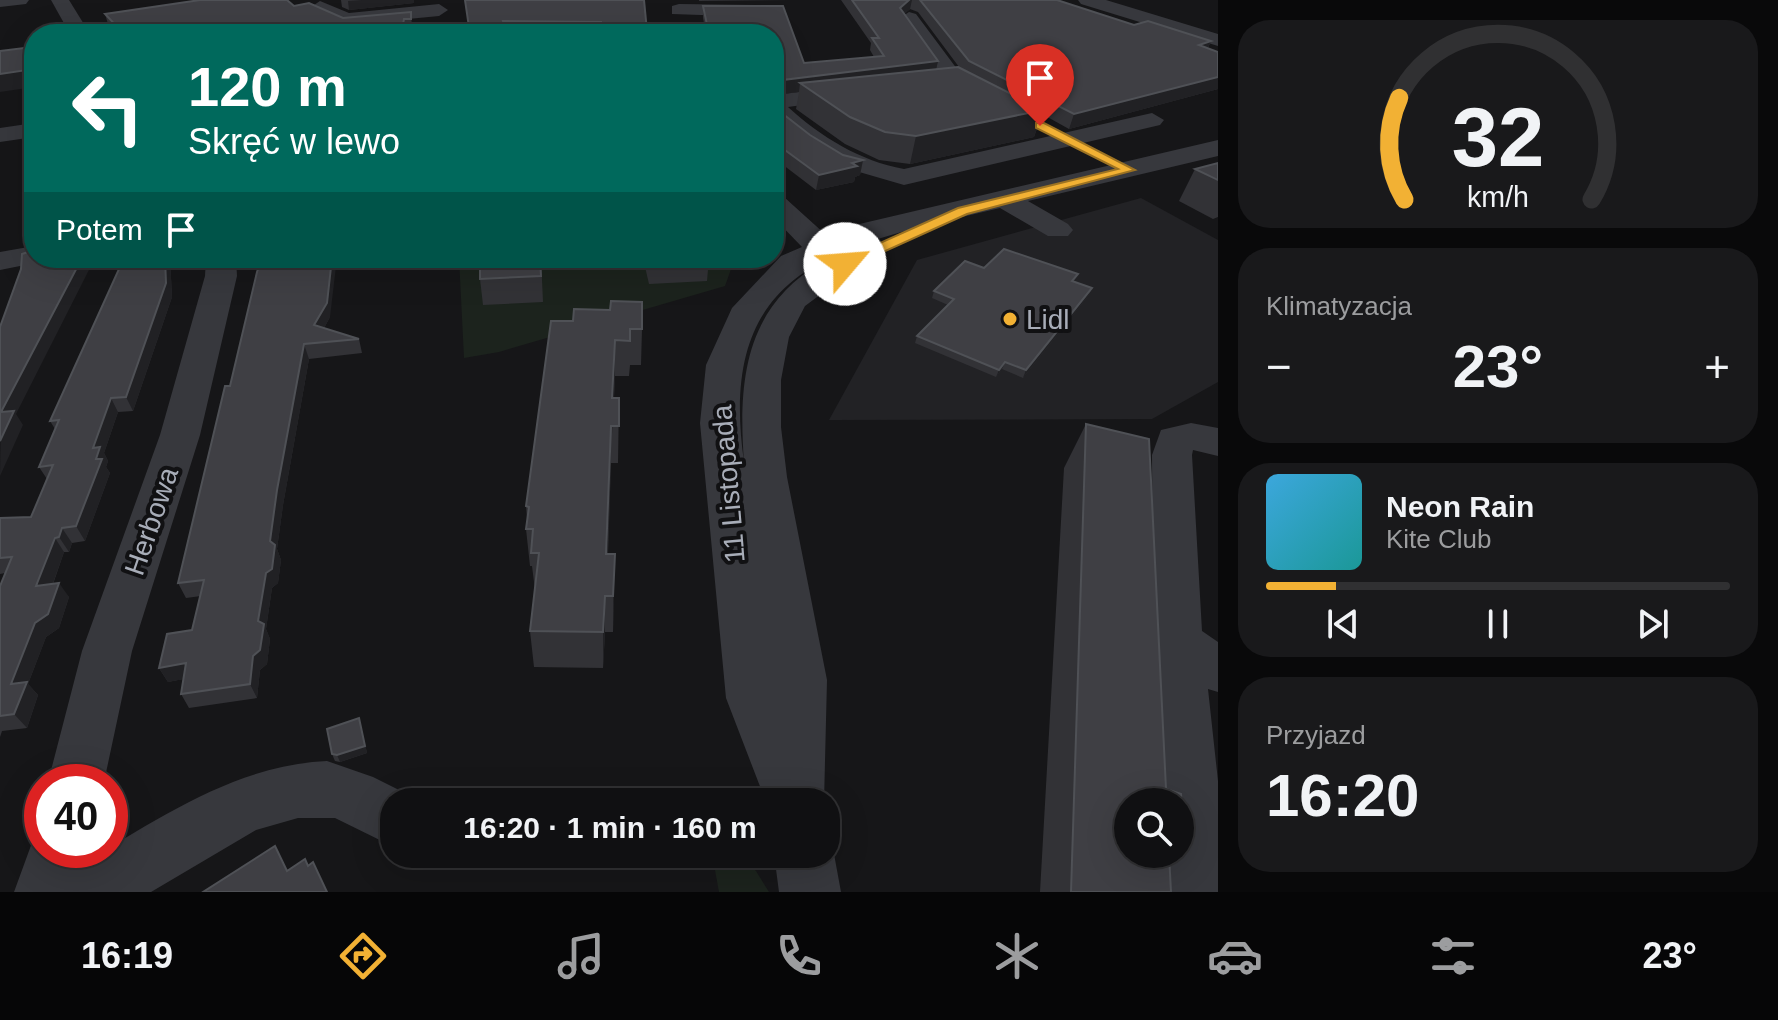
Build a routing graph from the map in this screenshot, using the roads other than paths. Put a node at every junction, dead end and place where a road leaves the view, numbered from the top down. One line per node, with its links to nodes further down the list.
1 (20, 0): 4 (street)
2 (60, 0): 10 (street)
3 (1087, 0): 11 (street)
4 (0, 2)
5 (439, 5): 7 (street)
6 (678, 5): 8 (street)
7 (320, 7)
8 (778, 11)
9 (909, 18): 14 (street)
10 (73, 24)
11 (1218, 40)
12 (24, 55): 13 (street)
13 (0, 59)
14 (955, 82): 15 (street); 18 (street)
15 (924, 85)
16 (877, 90): 17 (street)
17 (784, 100)
18 (1012, 111)
19 (784, 114): 24 (street)
20 (1152, 120): 24 (street)
21 (1040, 126): 24 (street)
22 (24, 131): 23 (street)
23 (0, 135)
24 (1068, 141): 26 (street)
25 (1218, 148): 26 (street, 11 Listopada)
26 (1129, 170): 27 (street, 11 Listopada)
27 (1006, 200): 28 (street); 31 (street, 11 Listopada)
28 (1058, 230)
29 (784, 236): 31 (street, 11 Listopada)
30 (784, 236): 31 (street)
31 (839, 249): 41 (street, 11 Listopada)
32 (24, 257): 33 (street)
33 (0, 261)
34 (221, 268): 39 (street, Herbowa)
35 (764, 268): 40 (street, 11 Listopada)
36 (1218, 442): 37 (street)
37 (1178, 641): 38 (street); 48 (street)
38 (1218, 670)
39 (80, 764)
40 (790, 788)
41 (797, 788)
42 (380, 812): 46 (street)
43 (52, 868): 45 (street)
44 (806, 868): 47 (street)
45 (45, 892)
46 (94, 892)
47 (810, 892)
48 (1199, 892)

